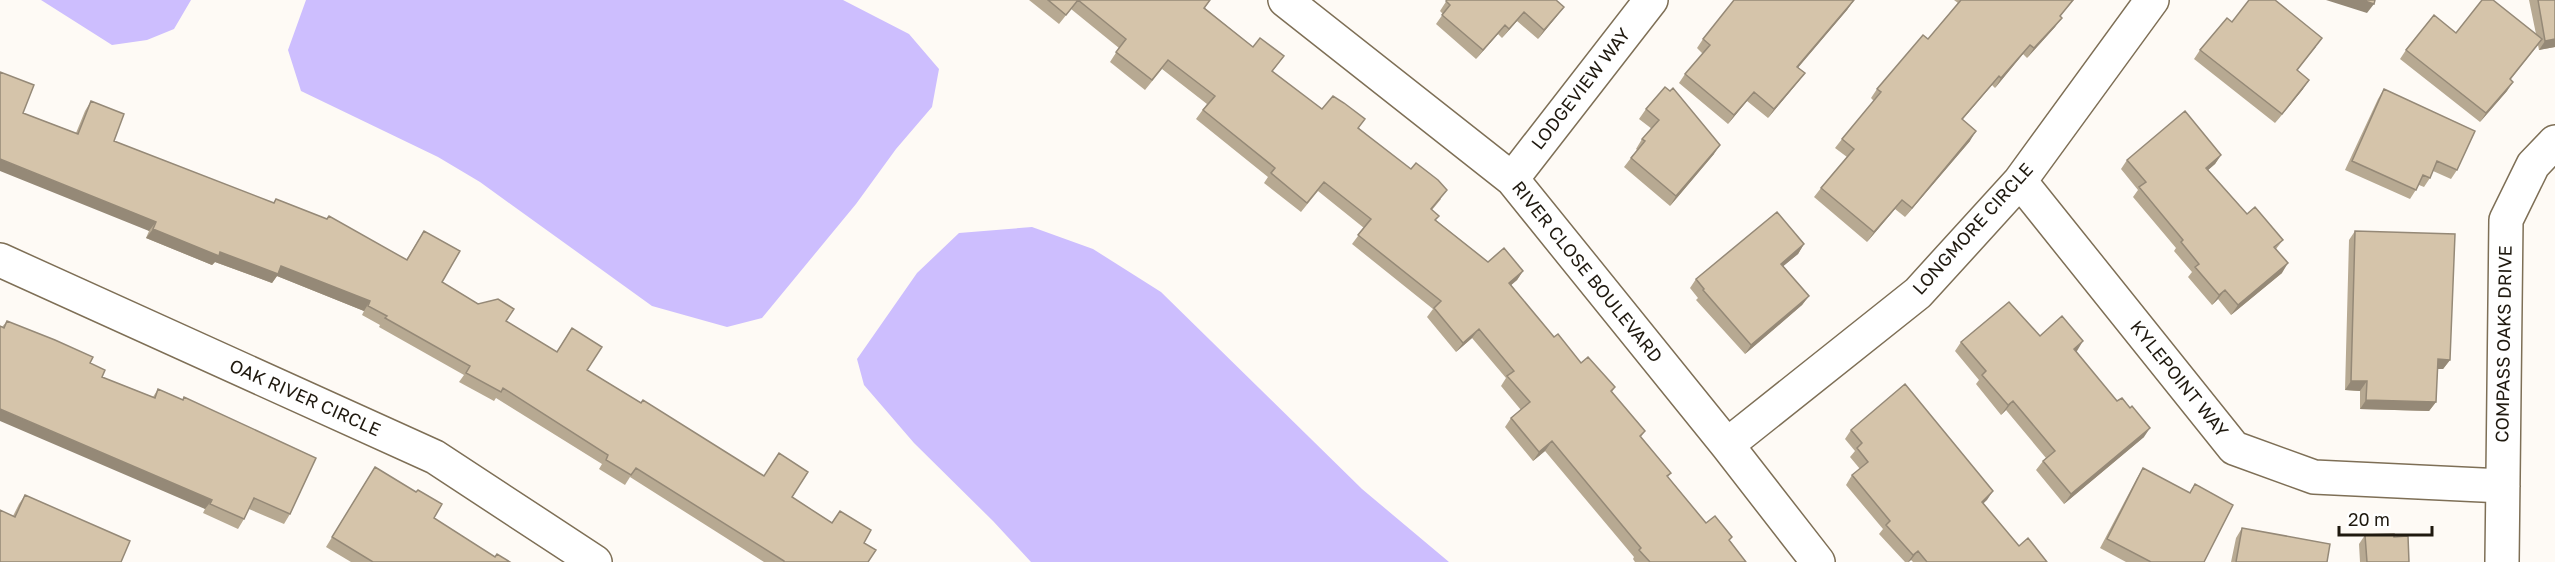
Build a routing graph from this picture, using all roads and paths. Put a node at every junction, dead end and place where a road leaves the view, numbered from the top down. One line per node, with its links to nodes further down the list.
1 (1285, 0): 5 (street, RIVER CLOSE BOULEVARD)
2 (1651, 0): 5 (street, LODGEVIEW WAY)
3 (2152, 0): 6 (street, LONGMORE CIRCLE)
4 (2555, 142): 9 (street, COMPASS OAKS DRIVE)
5 (1512, 179): 8 (street, RIVER CLOSE BOULEVARD)
6 (2020, 181): 8 (street, LONGMORE CIRCLE); 9 (street, KYLEPOINT WAY)
7 (0, 260): 10 (street, OAK RIVER CIRCLE)
8 (1727, 445): 11 (street, RIVER CLOSE BOULEVARD)
9 (2503, 486): 12 (street, COMPASS OAKS DRIVE)
10 (595, 562)
11 (1818, 562)
12 (2502, 562)

